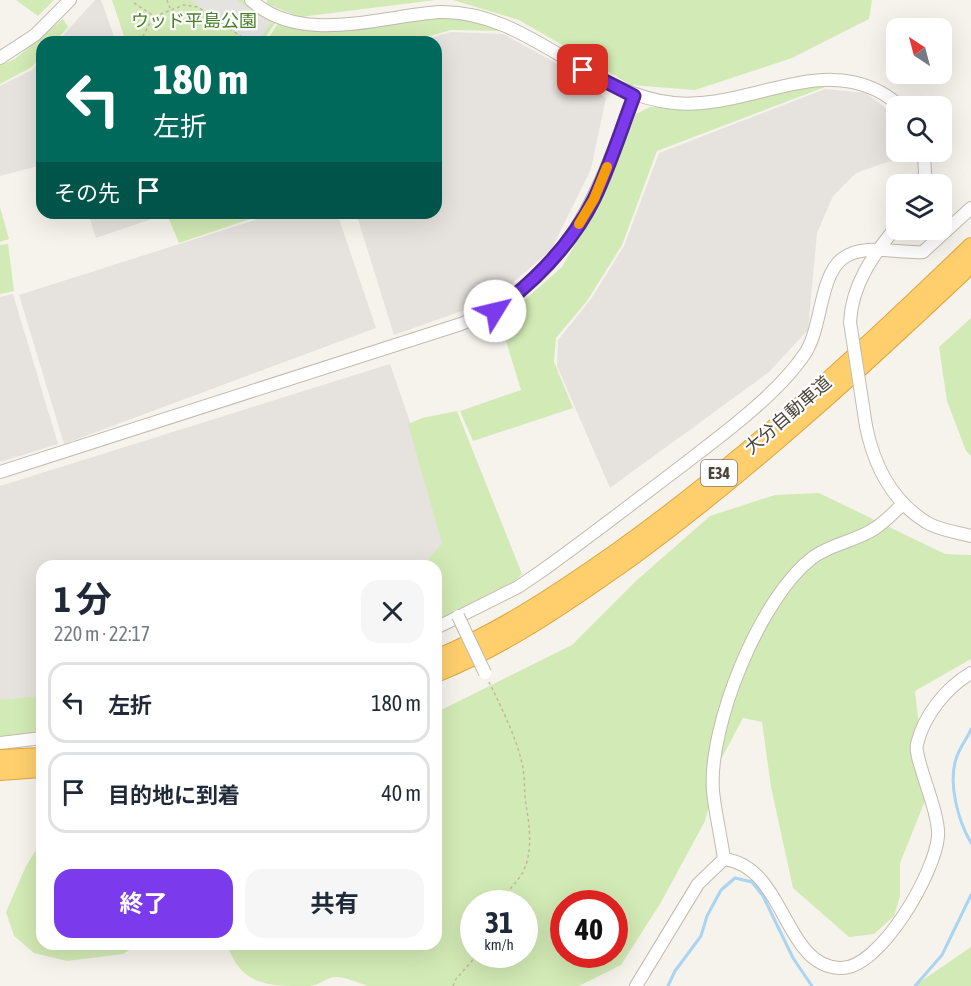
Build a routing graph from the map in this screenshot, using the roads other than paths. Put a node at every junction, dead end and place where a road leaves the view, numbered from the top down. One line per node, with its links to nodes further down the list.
1 (70, 0): 3 (street)
2 (251, 0): 4 (street)
3 (0, 58)
4 (634, 96): 5 (street); 11 (street)
5 (888, 96)
6 (971, 208): 9 (street)
7 (886, 239): 9 (street)
8 (971, 246): 16 (highway, 大分自動車道 / E34)
9 (876, 250): 12 (street, bridge); 14 (street)
10 (971, 265): 17 (highway, 大分自動車道 / E34)
11 (0, 472)
12 (902, 505): 13 (street); 26 (street)
13 (971, 536)
14 (458, 616): 15 (street); 18 (street, bridge)
15 (442, 625)
16 (442, 655)
17 (442, 671)
18 (485, 673)
19 (971, 673): 26 (street)
20 (36, 739): 21 (street)
21 (0, 743)
22 (36, 756): 23 (highway)
23 (0, 758)
24 (36, 769): 25 (highway)
25 (0, 772)
26 (724, 858): 27 (street)
27 (636, 986)

